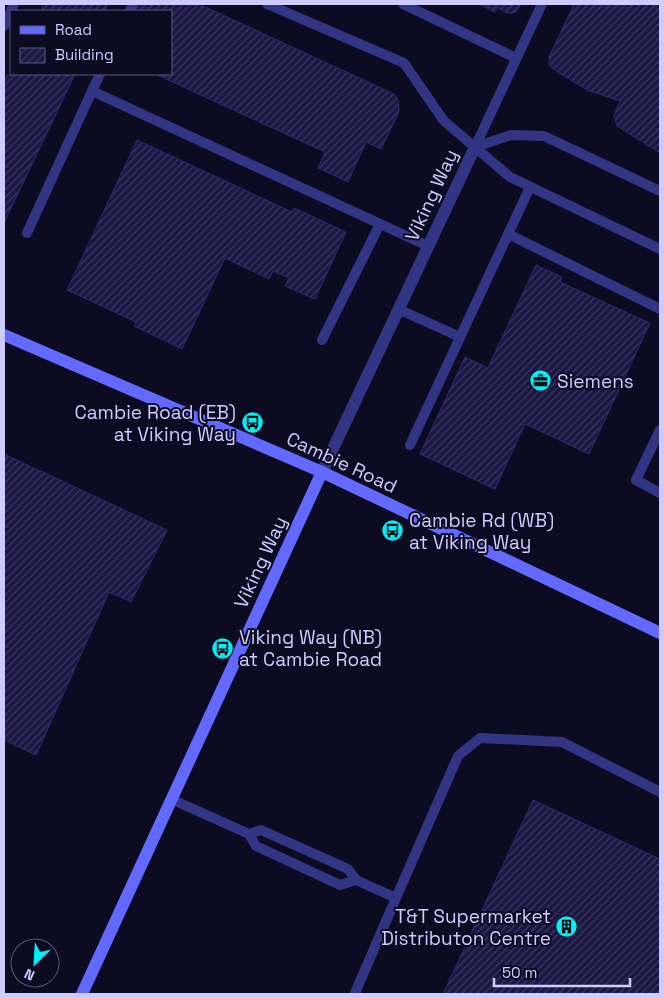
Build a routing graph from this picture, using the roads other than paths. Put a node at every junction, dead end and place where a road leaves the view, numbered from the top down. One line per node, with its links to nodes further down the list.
1 (267, 4): 9 (lane)
2 (403, 4): 6 (lane)
3 (542, 4): 6 (lane)
4 (10, 13): 5 (lane)
5 (4, 26)
6 (516, 58): 9 (lane)
7 (100, 75): 8 (lane)
8 (92, 91): 12 (lane); 13 (lane)
9 (475, 146): 10 (lane); 11 (lane); 15 (street, Viking Way)
10 (530, 187): 14 (lane); 16 (lane)
11 (660, 191)
12 (380, 224): 15 (lane); 21 (lane)
13 (27, 234)
14 (508, 234): 18 (lane); 20 (lane)
15 (428, 246): 17 (street, Viking Way)
16 (660, 249)
17 (398, 309): 20 (lane); 24 (street, Viking Way)
18 (660, 309)
19 (4, 335): 24 (main road, Cambie Road)
20 (460, 337): 23 (lane)
21 (322, 340)
22 (660, 430): 25 (lane)
23 (410, 445)
24 (322, 472): 26 (main road, Cambie Road); 28 (main road, Viking Way)
25 (660, 493)
26 (660, 633)
27 (660, 792): 31 (lane)
28 (171, 799): 29 (lane); 33 (main road, Viking Way)
29 (249, 834): 30 (lane); 30 (lane)
30 (356, 880): 31 (lane)
31 (396, 898): 32 (lane)
32 (355, 993)
33 (82, 994)

